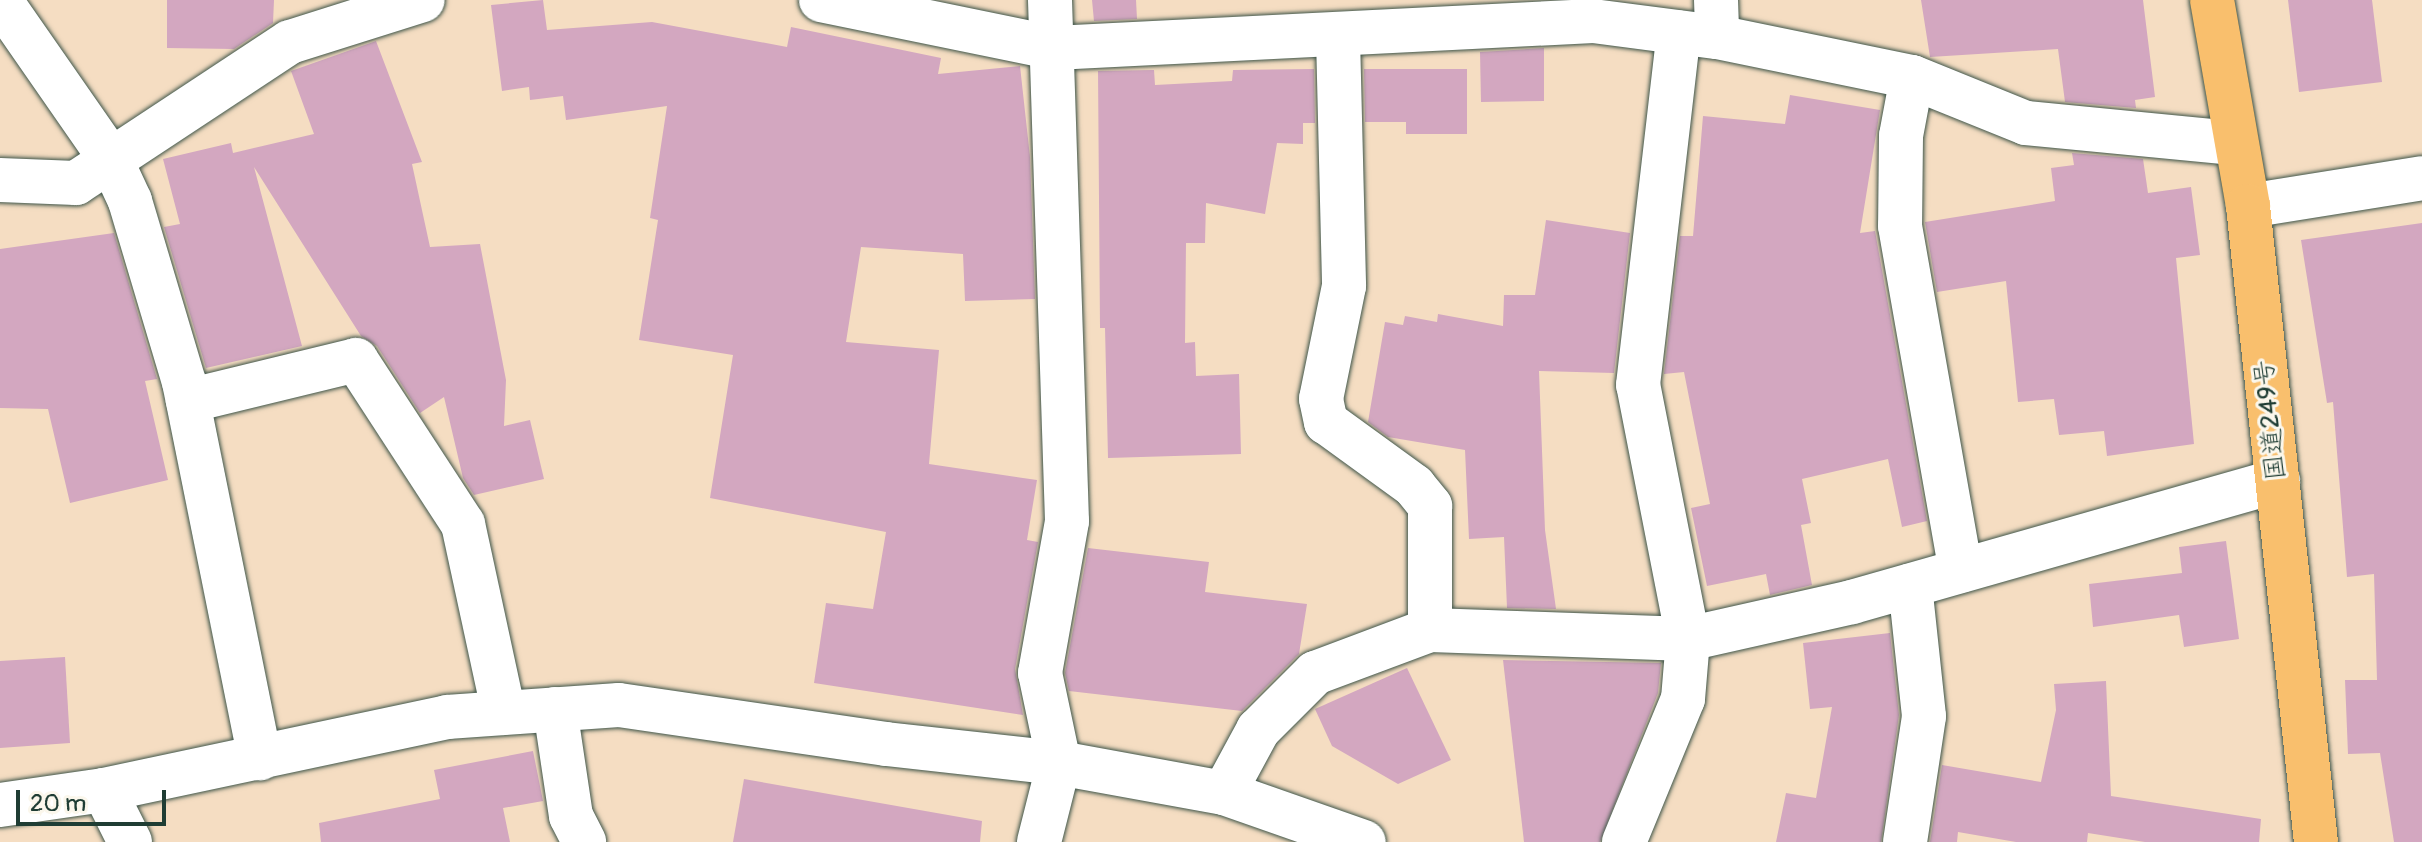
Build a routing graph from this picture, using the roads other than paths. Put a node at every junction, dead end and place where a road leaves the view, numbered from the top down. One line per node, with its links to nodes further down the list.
1 (0, 0): 13 (street)
2 (821, 0): 6 (street)
3 (1050, 0): 10 (street)
4 (2212, 0): 12 (highway, 国道249号)
5 (414, 1): 13 (street)
6 (906, 9): 10 (street)
7 (1394, 17): 8 (street); 9 (street)
8 (1704, 23): 11 (street); 22 (street)
9 (1338, 37): 10 (street); 21 (street)
10 (1054, 48): 26 (street)
11 (1912, 77): 12 (street); 19 (street)
12 (2234, 143): 16 (highway, 国道249号)
13 (111, 160): 15 (street); 17 (street)
14 (2422, 178): 16 (street)
15 (0, 180)
16 (2248, 206): 18 (highway, 国道249号)
17 (188, 401): 24 (street); 25 (street)
18 (2278, 481): 19 (street); 36 (highway, 国道249号)
19 (1961, 571): 20 (street)
20 (1910, 586): 22 (street); 35 (street)
21 (1430, 630): 22 (street); 28 (street)
22 (1688, 639): 34 (street)
23 (555, 709): 24 (street); 26 (street); 31 (street)
24 (504, 713): 25 (street)
25 (260, 758): 27 (street)
26 (1059, 763): 28 (street); 32 (street)
27 (104, 790): 29 (street); 30 (street)
28 (1224, 793): 33 (street)
29 (0, 805)
30 (130, 842)
31 (584, 842)
32 (1039, 842)
33 (1364, 842)
34 (1624, 842)
35 (1905, 842)
36 (2316, 842)

